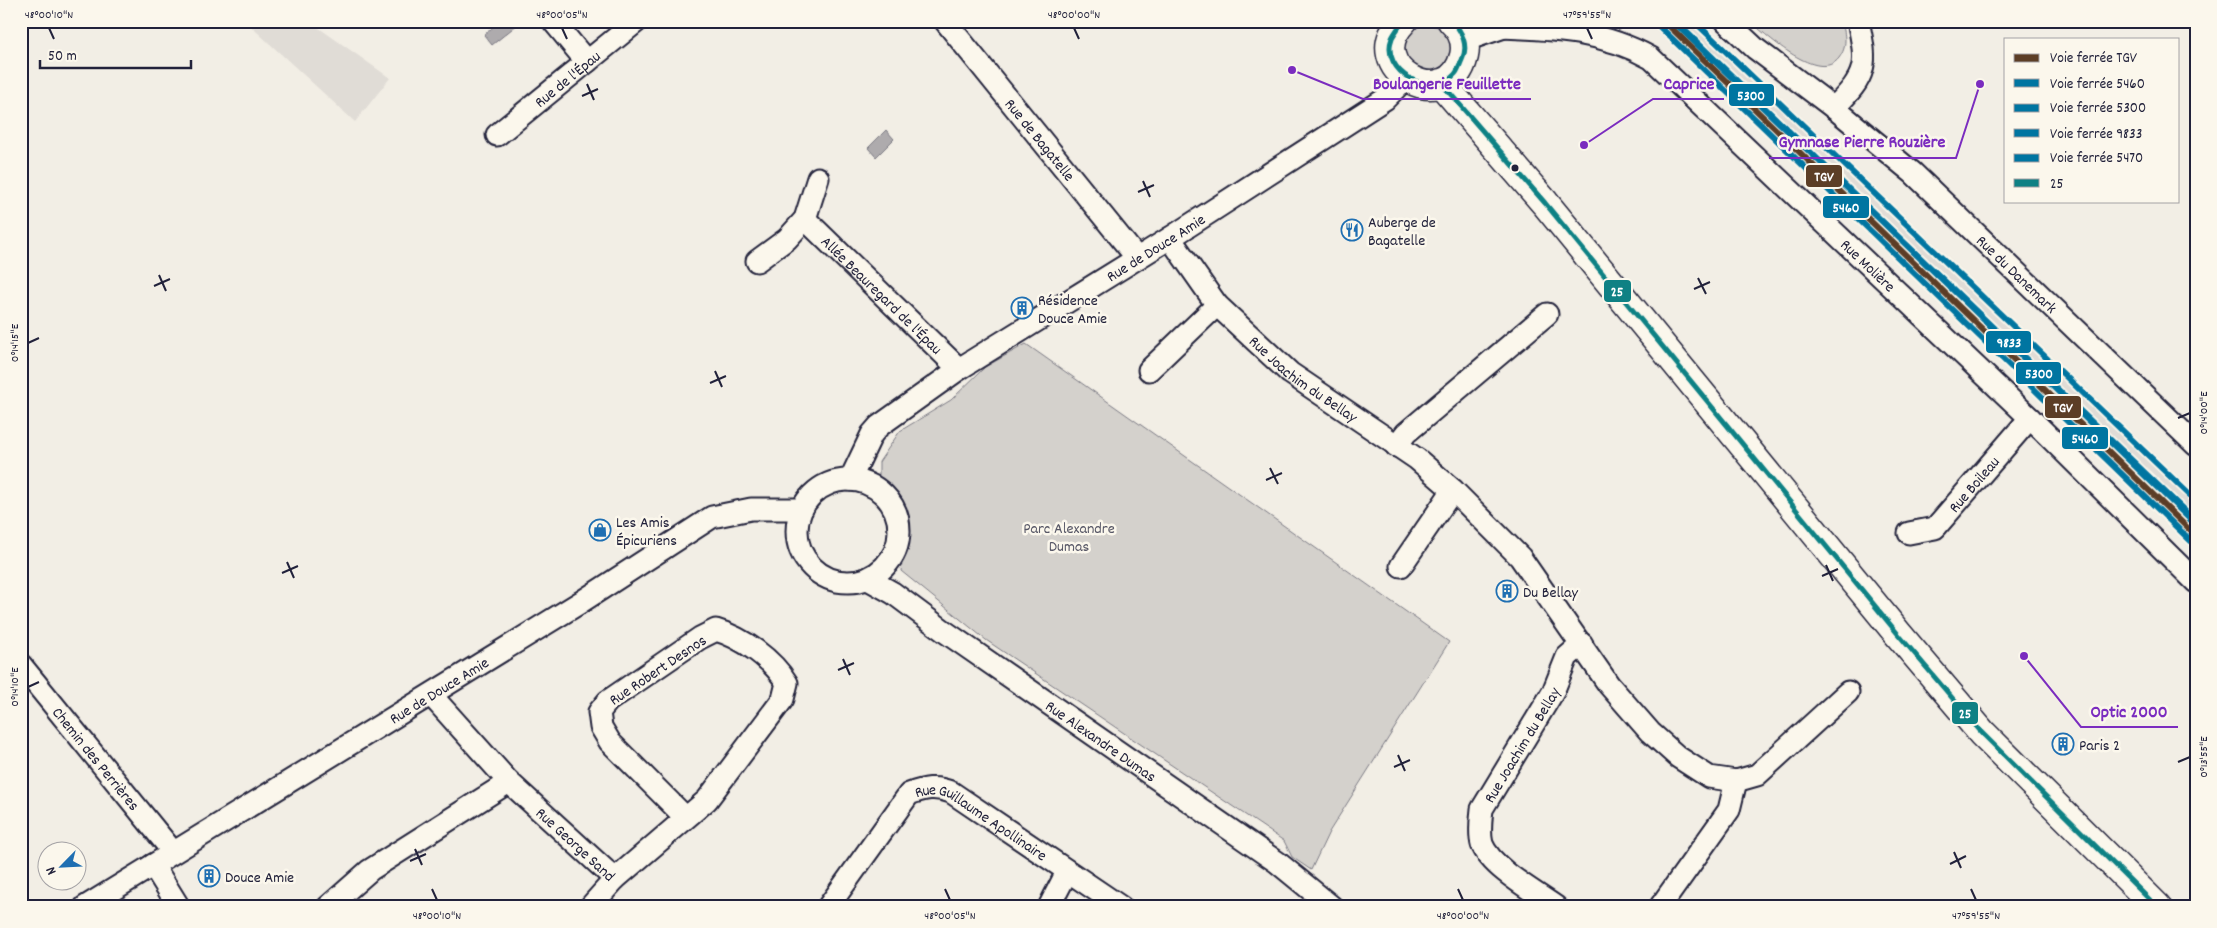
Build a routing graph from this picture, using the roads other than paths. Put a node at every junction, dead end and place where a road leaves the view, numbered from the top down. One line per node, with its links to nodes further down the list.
1 (554, 21): 9 (street)
2 (637, 21): 9 (street, Rue de l'Épau)
3 (945, 21): 17 (street, Rue de Bagatelle)
4 (1726, 21): 12 (street, Rue du Danemark)
5 (1858, 21): 12 (street)
6 (1399, 23): 10 (main road)
7 (1507, 24): 8 (street); 23 (street, Rue Molière)
8 (1458, 30): 11 (main road)
9 (587, 62): 13 (street, Rue de l'Épau)
10 (1406, 78): 11 (main road); 16 (street, Rue de Douce Amie)
11 (1441, 83): 54 (main road)
12 (1834, 108): 24 (street, Rue du Danemark)
13 (497, 135)
14 (818, 178): 15 (street)
15 (805, 219): 18 (street); 21 (street, Allée Beauregard de l'Épau)
16 (1170, 238): 17 (street, Rue de Douce Amie); 19 (street, Rue Joachim du Bellay)
17 (1137, 258): 21 (street, Rue de Douce Amie)
18 (757, 261)
19 (1217, 305): 22 (street); 25 (street, Rue Joachim du Bellay)
20 (1547, 314): 25 (street)
21 (959, 369): 26 (street, Rue de Douce Amie)
22 (1149, 370)
23 (2030, 418): 29 (street, Rue Boileau); 32 (street, Rue Molière)
24 (2196, 445)
25 (1396, 446): 27 (street, Rue Joachim du Bellay)
26 (850, 480): 28 (street); 31 (street)
27 (1453, 490): 30 (street); 33 (street, Rue Joachim du Bellay)
28 (802, 509): 31 (street); 36 (street, Rue de Douce Amie)
29 (1909, 533)
30 (1401, 566)
31 (868, 579): 51 (street, Rue Alexandre Dumas)
32 (2196, 582)
33 (1582, 644): 37 (street, Rue Joachim du Bellay); 52 (street, Rue Joachim du Bellay)
34 (21, 665): 40 (street, Chemin des Perrières)
35 (1848, 692): 37 (street, Rue Joachim du Bellay)
36 (431, 695): 38 (street, Rue George Sand); 40 (street, Rue de Douce Amie)
37 (1736, 781): 53 (street)
38 (508, 782): 43 (street, Rue George Sand); 46 (street)
39 (686, 818): 39 (street, Rue Robert Desnos); 43 (street, Rue Robert Desnos)
40 (173, 852): 41 (street, Rue de Douce Amie)
41 (152, 865): 44 (street, Rue de Douce Amie); 45 (street)
42 (1067, 872): 48 (street, Rue Guillaume Apollinaire); 49 (street, Rue Guillaume Apollinaire); 50 (street, Rue Guillaume Apollinaire)
43 (615, 879): 47 (street, Rue George Sand)
44 (85, 907)
45 (179, 907)
46 (328, 907)
47 (590, 907)
48 (828, 907)
49 (1049, 907)
50 (1121, 907)
51 (1332, 907)
52 (1556, 907)
53 (1660, 907)
54 (2157, 907)

